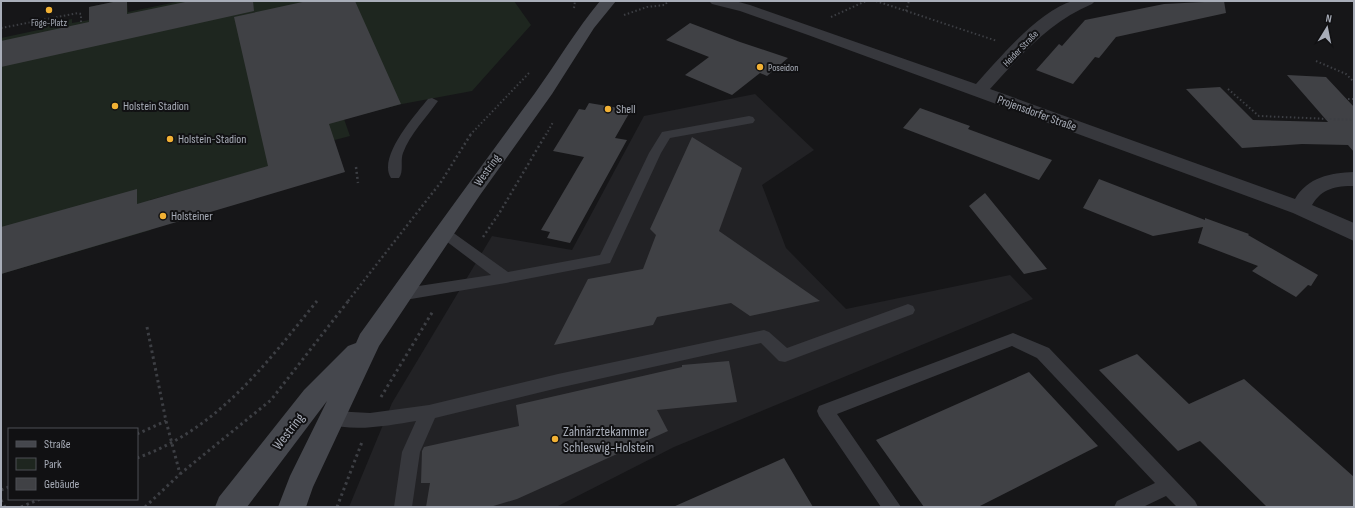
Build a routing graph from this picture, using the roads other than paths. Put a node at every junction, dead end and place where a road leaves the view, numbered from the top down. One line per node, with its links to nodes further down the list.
1 (608, 1): 10 (street, Westring)
2 (717, 1): 4 (street, Projensdorfer Straße)
3 (1087, 1): 4 (street, Heider Straße)
4 (979, 91): 9 (street, Projensdorfer Straße)
5 (432, 101): 7 (lane)
6 (749, 120): 12 (lane)
7 (395, 175)
8 (1354, 179): 9 (street)
9 (1300, 208): 11 (street, Projensdorfer Straße)
10 (443, 232): 12 (lane); 13 (street, Westring)
11 (1354, 233)
12 (506, 278): 13 (lane)
13 (399, 295): 15 (street, Westring)
14 (908, 310): 16 (lane)
15 (369, 341): 17 (street, Westring); 19 (street, Westring)
16 (430, 412): 17 (lane); 21 (lane)
17 (333, 418): 20 (street, Westring)
18 (1168, 486): 22 (lane); 23 (lane); 24 (lane)
19 (229, 507)
20 (292, 507)
21 (403, 507)
22 (892, 507)
23 (1123, 507)
24 (1189, 507)

